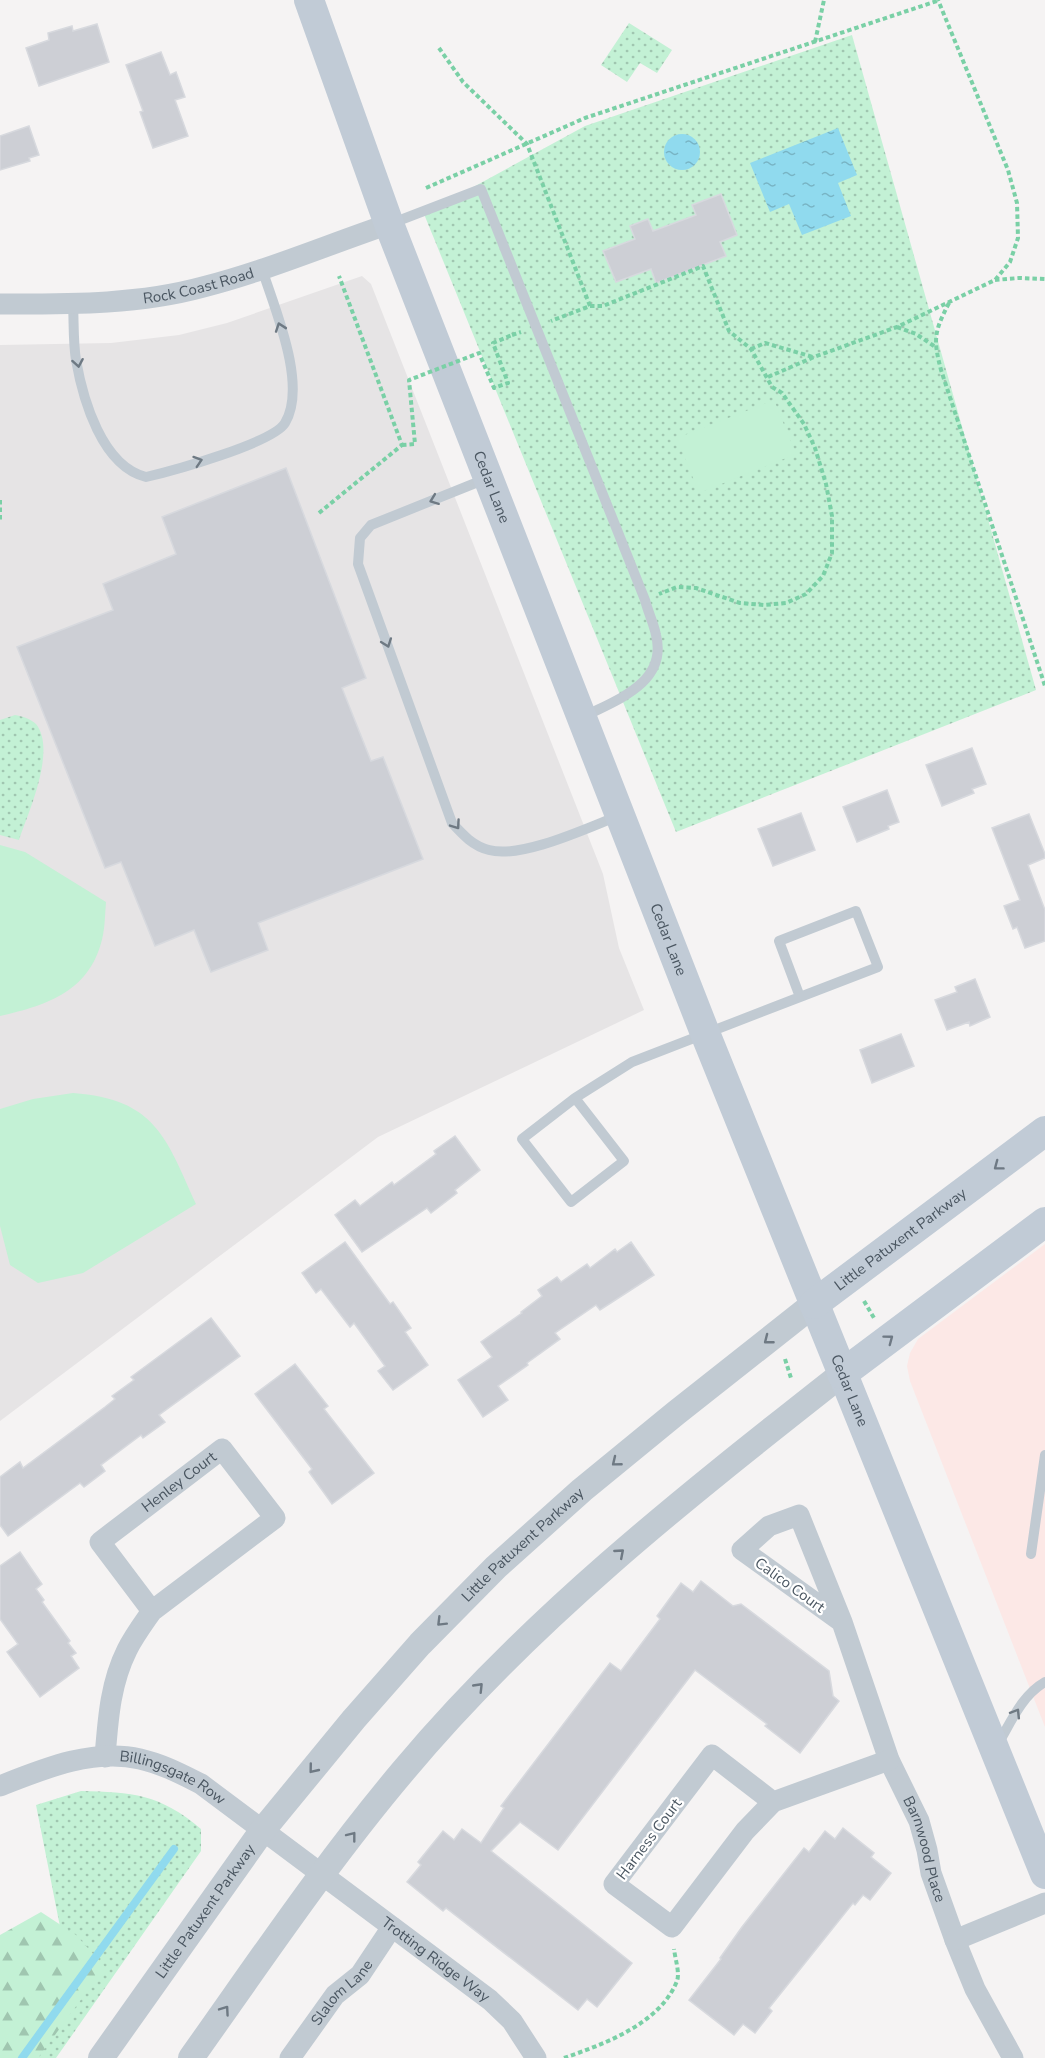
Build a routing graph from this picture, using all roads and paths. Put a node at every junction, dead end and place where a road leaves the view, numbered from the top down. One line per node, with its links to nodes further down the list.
1 (309, 0): 8 (main road, Cedar Lane)
2 (824, 0): 4 (path)
3 (937, 0): 4 (path); 12 (path)
4 (815, 42): 6 (path)
5 (439, 48): 6 (path)
6 (527, 144): 7 (path); 16 (path)
7 (426, 188)
8 (389, 224): 9 (street, Rock Coast Road); 17 (lane); 24 (main road, Cedar Lane)
9 (262, 269): 15 (street, Rock Coast Road); 15 (lane, one-way to 9)
10 (339, 276): 23 (path)
11 (1045, 279): 12 (path)
12 (995, 280): 13 (path)
13 (949, 303): 18 (path); 19 (path)
14 (0, 304): 15 (street, Rock Coast Road)
15 (73, 304)
16 (590, 306): 17 (path); 20 (path)
17 (535, 327): 23 (path, bridge); 28 (lane)
18 (897, 327): 19 (path); 21 (path)
19 (935, 347): 29 (path)
20 (752, 349): 21 (path); 22 (path)
21 (814, 357): 22 (path)
22 (768, 377): 28 (path)
23 (402, 445): 26 (path)
24 (488, 478): 30 (main road, Cedar Lane); 31 (lane, one-way to 31)
25 (0, 500): 27 (path)
26 (319, 513)
27 (0, 520)
28 (645, 600): 30 (lane)
29 (1045, 686)
30 (583, 717): 31 (main road, Cedar Lane)
31 (621, 815): 33 (main road, Cedar Lane)
32 (800, 997): 32 (lane); 33 (lane)
33 (705, 1033): 34 (lane); 38 (main road, Cedar Lane)
34 (575, 1098): 34 (lane)
35 (1045, 1131): 38 (main road, Little Patuxent Parkway, one-way to 38)
36 (1045, 1222): 41 (main road, one-way to 36)
37 (864, 1300): 39 (path)
38 (814, 1304): 41 (main road, Cedar Lane); 53 (street, Little Patuxent Parkway, one-way to 53)
39 (879, 1326)
40 (781, 1350): 42 (path)
41 (842, 1374): 48 (main road, Cedar Lane); 55 (street, one-way to 41)
42 (791, 1378)
43 (1045, 1455): 44 (lane)
44 (1031, 1554)
45 (152, 1611): 45 (street, Henley Court); 49 (street, Henley Court)
46 (842, 1622): 46 (street, Calico Court); 50 (street, Calico Court)
47 (1045, 1682): 48 (lane, one-way to 47)
48 (995, 1750): 54 (main road, Cedar Lane)
49 (105, 1757): 51 (street, Billingsgate Row); 53 (street, Billingsgate Row)
50 (889, 1760): 52 (street); 59 (street, Barnwood Place)
51 (0, 1786)
52 (773, 1802): 58 (street); 58 (street, Harness Court)
53 (262, 1831): 55 (street, Billingsgate Row); 60 (street, Little Patuxent Parkway)
54 (1044, 1868)
55 (323, 1874): 57 (street, Trotting Ridge Way); 61 (street, one-way to 55)
56 (1045, 1903): 59 (street)
57 (392, 1927): 62 (street, Slalom Lane); 63 (street, Trotting Ridge Way)
58 (672, 1927): 64 (path)
59 (956, 1940): 65 (street, Barnwood Place)
60 (101, 2058)
61 (191, 2058)
62 (290, 2058)
63 (536, 2058)
64 (564, 2058)
65 (1013, 2058)

